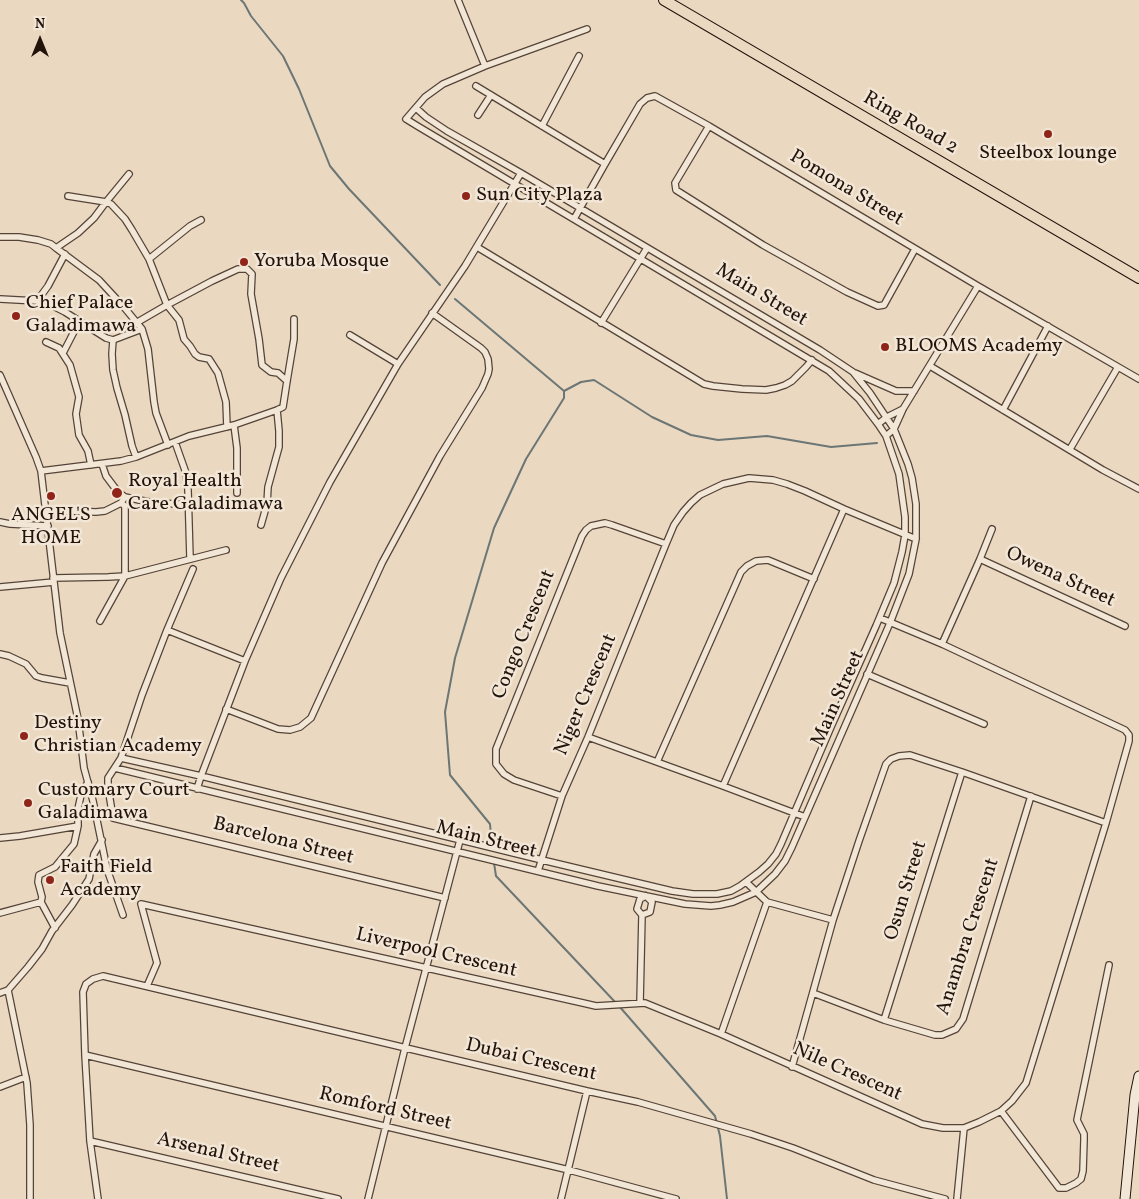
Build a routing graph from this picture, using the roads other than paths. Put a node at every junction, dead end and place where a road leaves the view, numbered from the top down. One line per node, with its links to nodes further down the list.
1 (458, 0): 5 (street)
2 (664, 0): 33 (main road, Ring Road 2)
3 (587, 30): 5 (street)
4 (579, 56): 10 (street)
5 (485, 66): 8 (street)
6 (476, 86): 7 (street)
7 (491, 95): 9 (street); 10 (street)
8 (416, 108): 12 (street, Main Street); 13 (street, Main Street)
9 (478, 115)
10 (542, 126): 15 (street)
11 (708, 126): 15 (street, Pomona Street); 29 (street, Pomona Street); 29 (street)
12 (447, 131): 13 (street); 14 (street, Main Street)
13 (441, 140): 16 (street, Main Street)
14 (489, 155): 16 (street); 17 (street, Main Street)
15 (605, 164): 22 (street, Pomona Street)
16 (483, 165): 19 (street, Main Street)
17 (521, 173): 19 (street); 22 (street, Main Street)
18 (129, 174): 21 (street)
19 (514, 184): 23 (street, Main Street); 27 (street)
20 (68, 196): 21 (street)
21 (106, 202): 26 (street); 32 (street)
22 (580, 208): 23 (street, Pomona Street); 28 (street, Main Street)
23 (574, 219): 31 (street, Main Street)
24 (201, 220): 32 (street)
25 (0, 237): 26 (street)
26 (56, 248): 30 (street)
27 (476, 248): 38 (street); 42 (street)
28 (647, 248): 31 (street); 53 (street, Main Street)
29 (916, 249): 34 (street, Pomona Street)
30 (65, 254): 36 (street); 41 (street)
31 (641, 258): 42 (street); 49 (street, Main Street)
32 (149, 259): 37 (street)
33 (1139, 278)
34 (978, 286): 43 (street, Pomona Street); 51 (street)
35 (0, 299): 36 (street)
36 (37, 301): 40 (street)
37 (167, 305): 41 (street); 56 (street); 64 (street)
38 (432, 313): 50 (street); 108 (street)
39 (294, 319): 56 (street)
40 (78, 322): 46 (street); 48 (street)
41 (136, 323): 44 (street)
42 (601, 323): 49 (street)
43 (1048, 326): 52 (street, Pomona Street); 60 (street)
44 (142, 329): 46 (street); 68 (street)
45 (350, 335): 50 (street)
46 (113, 340): 70 (street)
47 (46, 342): 48 (street)
48 (63, 353): 72 (street)
49 (812, 360): 62 (street, Main Street)
50 (398, 364): 105 (street)
51 (930, 366): 57 (street); 60 (street)
52 (1118, 367): 55 (street, Pomona Street); 69 (street)
53 (853, 372): 57 (street); 61 (street, Main Street)
54 (0, 375): 73 (street)
55 (1139, 379)
56 (287, 381): 59 (street)
57 (914, 391): 58 (street)
58 (902, 409): 61 (street); 65 (street)
59 (277, 410): 63 (street); 80 (street)
60 (1002, 410): 69 (street)
61 (886, 417): 62 (street); 65 (street, Main Street)
62 (878, 424): 66 (street, Main Street)
63 (234, 425): 64 (street); 75 (street)
64 (227, 426): 67 (street)
65 (894, 429): 66 (street); 88 (street, Main Street)
66 (886, 436): 87 (street, Main Street)
67 (175, 442): 68 (street); 79 (street)
68 (168, 445): 70 (street)
69 (1070, 449): 74 (street)
70 (136, 457): 71 (street)
71 (102, 464): 72 (street); 76 (street)
72 (92, 465): 73 (street)
73 (41, 472): 82 (street)
74 (1139, 489)
75 (237, 493)
76 (125, 497): 77 (street); 78 (street)
77 (143, 501): 78 (street); 79 (street)
78 (123, 504): 82 (street); 94 (street)
79 (188, 504): 80 (street); 91 (street)
80 (267, 504): 84 (street)
81 (844, 509): 87 (street, Niger Crescent); 89 (street, Niger Crescent); 95 (street)
82 (47, 513): 85 (street)
83 (0, 522): 85 (street)
84 (261, 525)
85 (48, 526): 96 (street)
86 (992, 529): 92 (street)
87 (905, 535): 88 (street, Niger Crescent); 98 (street, Main Street)
88 (916, 539): 100 (street, Main Street)
89 (666, 544): 110 (street, Niger Crescent); 119 (street, Congo Crescent)
90 (226, 550): 91 (street)
91 (190, 558): 94 (street)
92 (980, 558): 101 (street, Owena Street); 103 (street)
93 (193, 569): 102 (street)
94 (125, 576): 96 (street); 99 (street)
95 (814, 579): 112 (street); 117 (street)
96 (54, 580): 97 (street); 107 (street)
97 (0, 587)
98 (880, 618): 100 (street); 121 (street, Main Street)
99 (100, 621)
100 (890, 623): 103 (street); 106 (street, Main Street)
101 (1125, 626)
102 (167, 630): 105 (street); 111 (street)
103 (942, 644): 123 (street)
104 (0, 654): 107 (street)
105 (245, 661): 108 (street)
106 (867, 674): 109 (street); 122 (street, Main Street)
107 (70, 684): 116 (street)
108 (226, 709): 115 (street)
109 (984, 724)
110 (588, 737): 112 (street); 119 (street, Niger Crescent)
111 (121, 758): 113 (street); 115 (street, Main Street)
112 (657, 762): 117 (street)
113 (115, 768): 118 (street, Main Street); 135 (street, Barcelona Street)
114 (962, 772): 120 (street); 141 (street); 150 (street, Osun Street)
115 (201, 776): 118 (street); 127 (street, Main Street)
116 (88, 782): 124 (street); 126 (street)
117 (724, 786): 121 (street)
118 (197, 789): 128 (street, Main Street)
119 (562, 796): 129 (street, Niger Crescent)
120 (1031, 796): 123 (street); 150 (street, Anambra Crescent)
121 (795, 813): 122 (street); 131 (street, Main Street)
122 (805, 817): 133 (street, Main Street)
123 (1106, 823): 159 (street)
124 (78, 826): 125 (street); 136 (street)
125 (0, 838)
126 (102, 840): 139 (street); 142 (street)
127 (460, 840): 128 (street); 129 (street, Main Street)
128 (458, 851): 130 (street, Main Street); 135 (street)
129 (542, 860): 130 (street, Niger Crescent); 132 (street, Main Street)
130 (538, 871): 134 (street, Main Street)
131 (746, 882): 132 (street, Main Street); 133 (street)
132 (649, 885): 134 (street)
133 (756, 892): 134 (street, Main Street); 137 (street)
134 (646, 896): 140 (street); 140 (street)
135 (445, 898): 144 (street)
136 (41, 902): 138 (street); 142 (street)
137 (767, 902): 141 (street); 151 (street)
138 (0, 913)
139 (123, 915)
140 (642, 915): 149 (street)
141 (833, 920): 148 (street)
142 (55, 928): 146 (street)
143 (1109, 965): 159 (street)
144 (426, 968): 145 (street, Liverpool Crescent); 149 (street, Liverpool Crescent); 152 (street)
145 (147, 986): 152 (street, Dubai Crescent); 153 (street, Dubai Crescent)
146 (8, 990): 147 (street); 156 (street)
147 (0, 993)
148 (813, 993): 150 (street, Anambra Crescent); 154 (street)
149 (640, 1003): 151 (street, Liverpool Crescent)
150 (884, 1020)
151 (721, 1034): 154 (street, Nile Crescent)
152 (405, 1048): 158 (street, Dubai Crescent); 160 (street)
153 (85, 1055): 160 (street, Romford Street); 162 (street)
154 (792, 1067): 161 (street, Nile Crescent)
155 (1139, 1076): 172 (street)
156 (26, 1077): 157 (street); 164 (street)
157 (0, 1087)
158 (587, 1091): 163 (street); 170 (street, Dubai Crescent)
159 (1001, 1111): 161 (street)
160 (386, 1126): 163 (street, Romford Street); 167 (street)
161 (964, 1128): 171 (street)
162 (90, 1141): 165 (street); 166 (street, Arsenal Street)
163 (569, 1170): 168 (street); 169 (street, Romford Street)
164 (30, 1199)
165 (98, 1199)
166 (338, 1199)
167 (368, 1199)
168 (561, 1199)
169 (676, 1199)
170 (946, 1199)
171 (957, 1199)
172 (1125, 1199)

